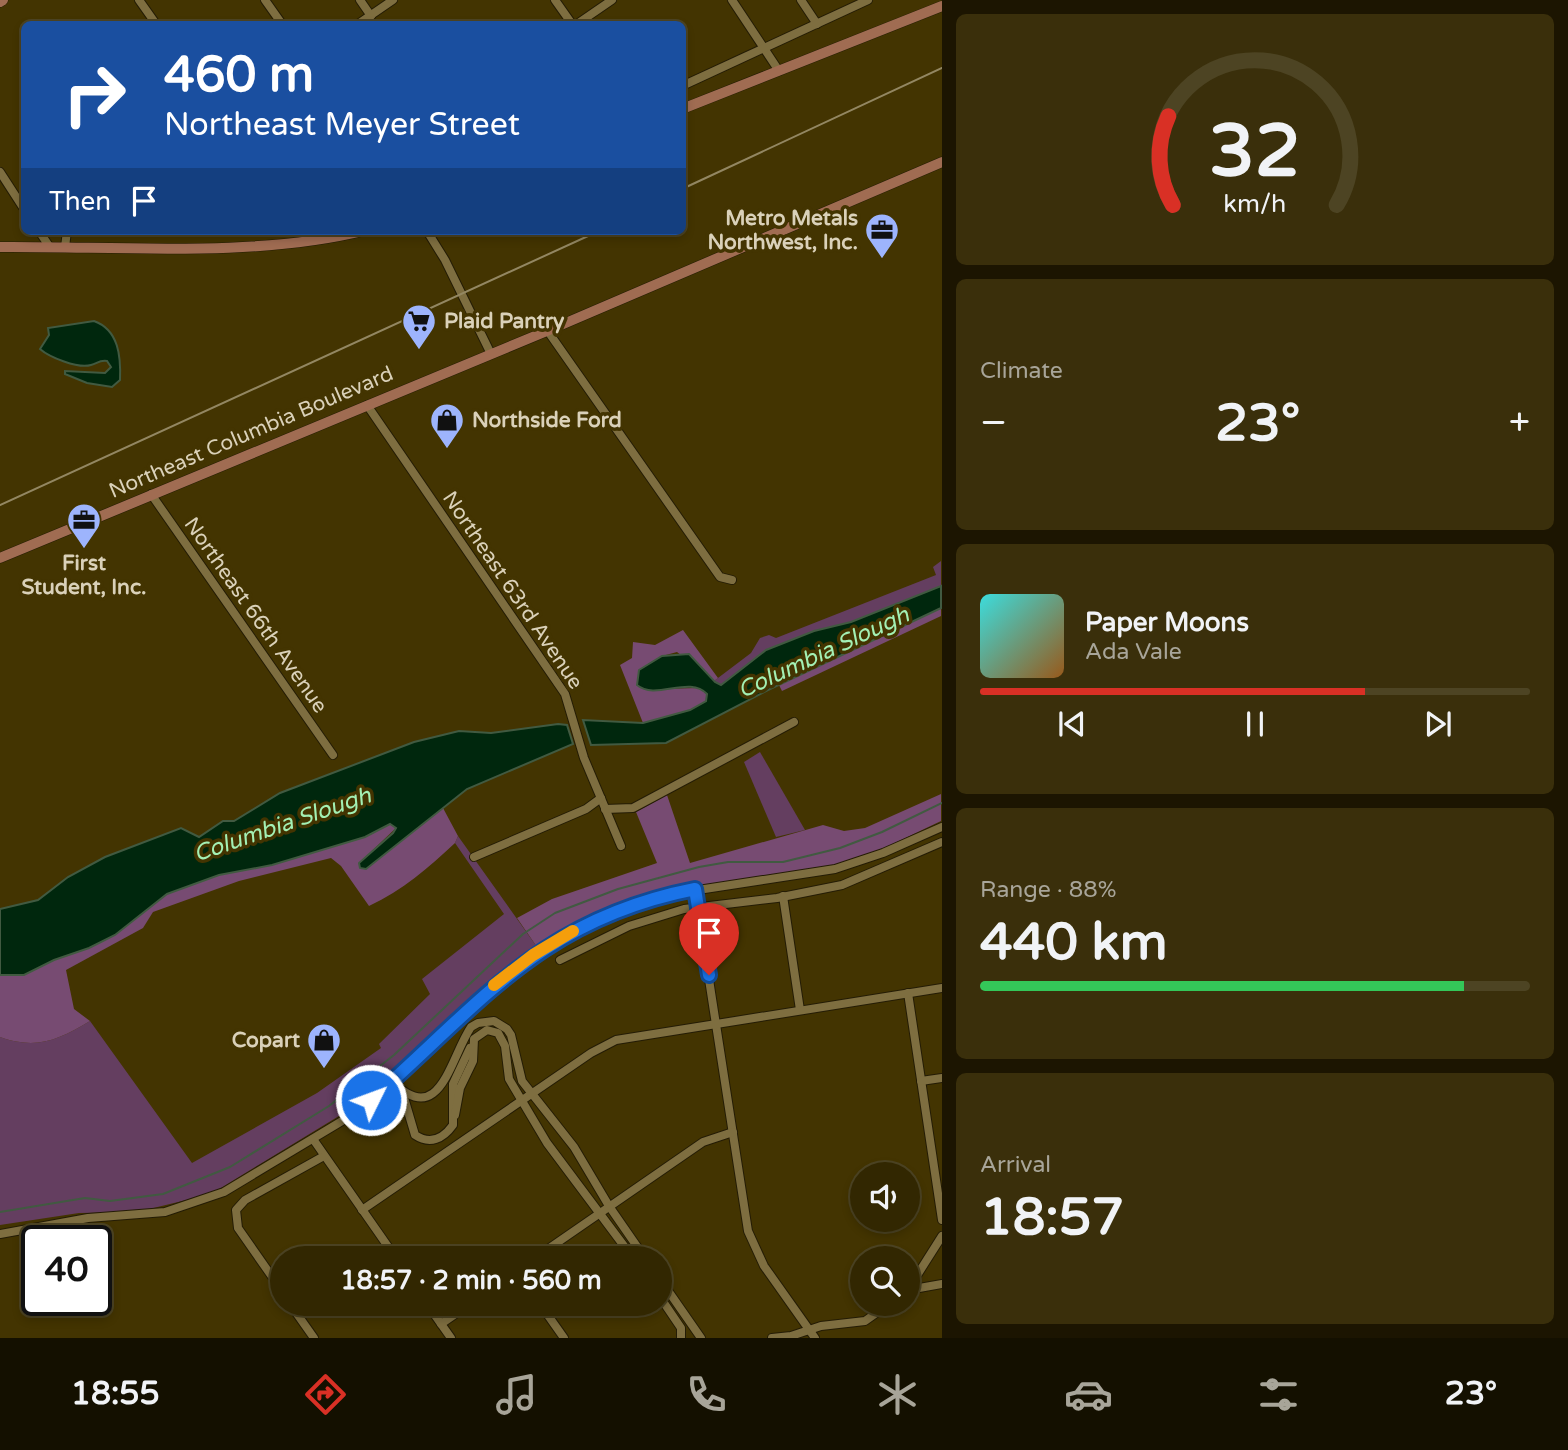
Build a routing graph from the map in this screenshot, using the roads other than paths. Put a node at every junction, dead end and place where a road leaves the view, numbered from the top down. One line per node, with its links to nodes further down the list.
1 (139, 0): 12 (street)
2 (265, 0): 13 (street)
3 (360, 0): 11 (street)
4 (393, 0): 11 (street)
5 (555, 0): 15 (street)
6 (612, 0): 16 (street)
7 (732, 0): 18 (street)
8 (801, 0): 17 (street)
9 (868, 0): 17 (street)
10 (942, 6): 19 (main road)
11 (371, 16): 14 (street)
12 (154, 21)
13 (280, 21)
14 (363, 21)
15 (572, 21)
16 (580, 21)
17 (817, 24): 18 (street)
18 (764, 47): 19 (street); 20 (street)
19 (779, 71): 21 (main road)
20 (686, 84)
21 (686, 107)
22 (942, 162): 34 (main road, Northeast Columbia Boulevard)
23 (0, 172): 24 (street)
24 (21, 204)
25 (42, 235): 31 (street)
26 (66, 235): 33 (street)
27 (293, 235): 30 (street)
28 (340, 235): 30 (main road)
29 (429, 235): 35 (street)
30 (293, 243): 33 (main road)
31 (49, 246): 32 (main road); 33 (main road)
32 (0, 247)
33 (65, 247)
34 (547, 330): 35 (main road, Northeast Columbia Boulevard); 39 (street)
35 (491, 354): 36 (main road, Northeast Columbia Boulevard)
36 (367, 405): 37 (main road, Northeast Columbia Boulevard); 42 (street, Northeast 63rd Avenue)
37 (151, 494): 38 (main road, Northeast Columbia Boulevard); 41 (street, Northeast 66th Avenue)
38 (0, 558)
39 (732, 580)
40 (794, 722): 43 (street)
41 (333, 755)
42 (601, 798): 43 (street, Northeast 63rd Avenue); 47 (street)
43 (605, 809): 46 (street, Northeast 63rd Avenue)
44 (942, 827): 48 (street)
45 (942, 842): 49 (street)
46 (621, 846)
47 (474, 857)
48 (695, 889): 50 (street); 57 (street)
49 (783, 896): 50 (street); 54 (street)
50 (698, 907): 51 (street); 55 (street)
51 (560, 960)
52 (942, 988): 53 (street)
53 (908, 993): 54 (street); 58 (street)
54 (800, 1010): 55 (street)
55 (716, 1023): 60 (street); 62 (street)
56 (942, 1078): 58 (street)
57 (392, 1081): 59 (street); 63 (street)
58 (921, 1081): 68 (street)
59 (402, 1091): 60 (street); 61 (street)
60 (531, 1095): 61 (street); 65 (street)
61 (523, 1100): 66 (street); 67 (street)
62 (733, 1132): 65 (street); 88 (street)
63 (313, 1139): 64 (street); 69 (street)
64 (324, 1156): 66 (street); 76 (street)
65 (609, 1206): 67 (street); 74 (street)
66 (362, 1210): 71 (street)
67 (600, 1212): 72 (street); 73 (street)
68 (942, 1220)
69 (0, 1234)
70 (942, 1236): 75 (street)
71 (388, 1246)
72 (552, 1246)
73 (624, 1246)
74 (637, 1246)
75 (920, 1271)
76 (270, 1274)
77 (942, 1283): 78 (street)
78 (920, 1287)
79 (672, 1296): 94 (street)
80 (672, 1315): 87 (street)
81 (298, 1316): 89 (street)
82 (435, 1316): 86 (street)
83 (453, 1316): 86 (street)
84 (548, 1316): 91 (street)
85 (872, 1316): 88 (street)
86 (441, 1324): 90 (street)
87 (681, 1328): 92 (street); 93 (street)
88 (808, 1328): 95 (street); 96 (street)
89 (314, 1338)
90 (451, 1338)
91 (564, 1338)
92 (681, 1338)
93 (690, 1338)
94 (701, 1338)
95 (772, 1338)
96 (815, 1338)

